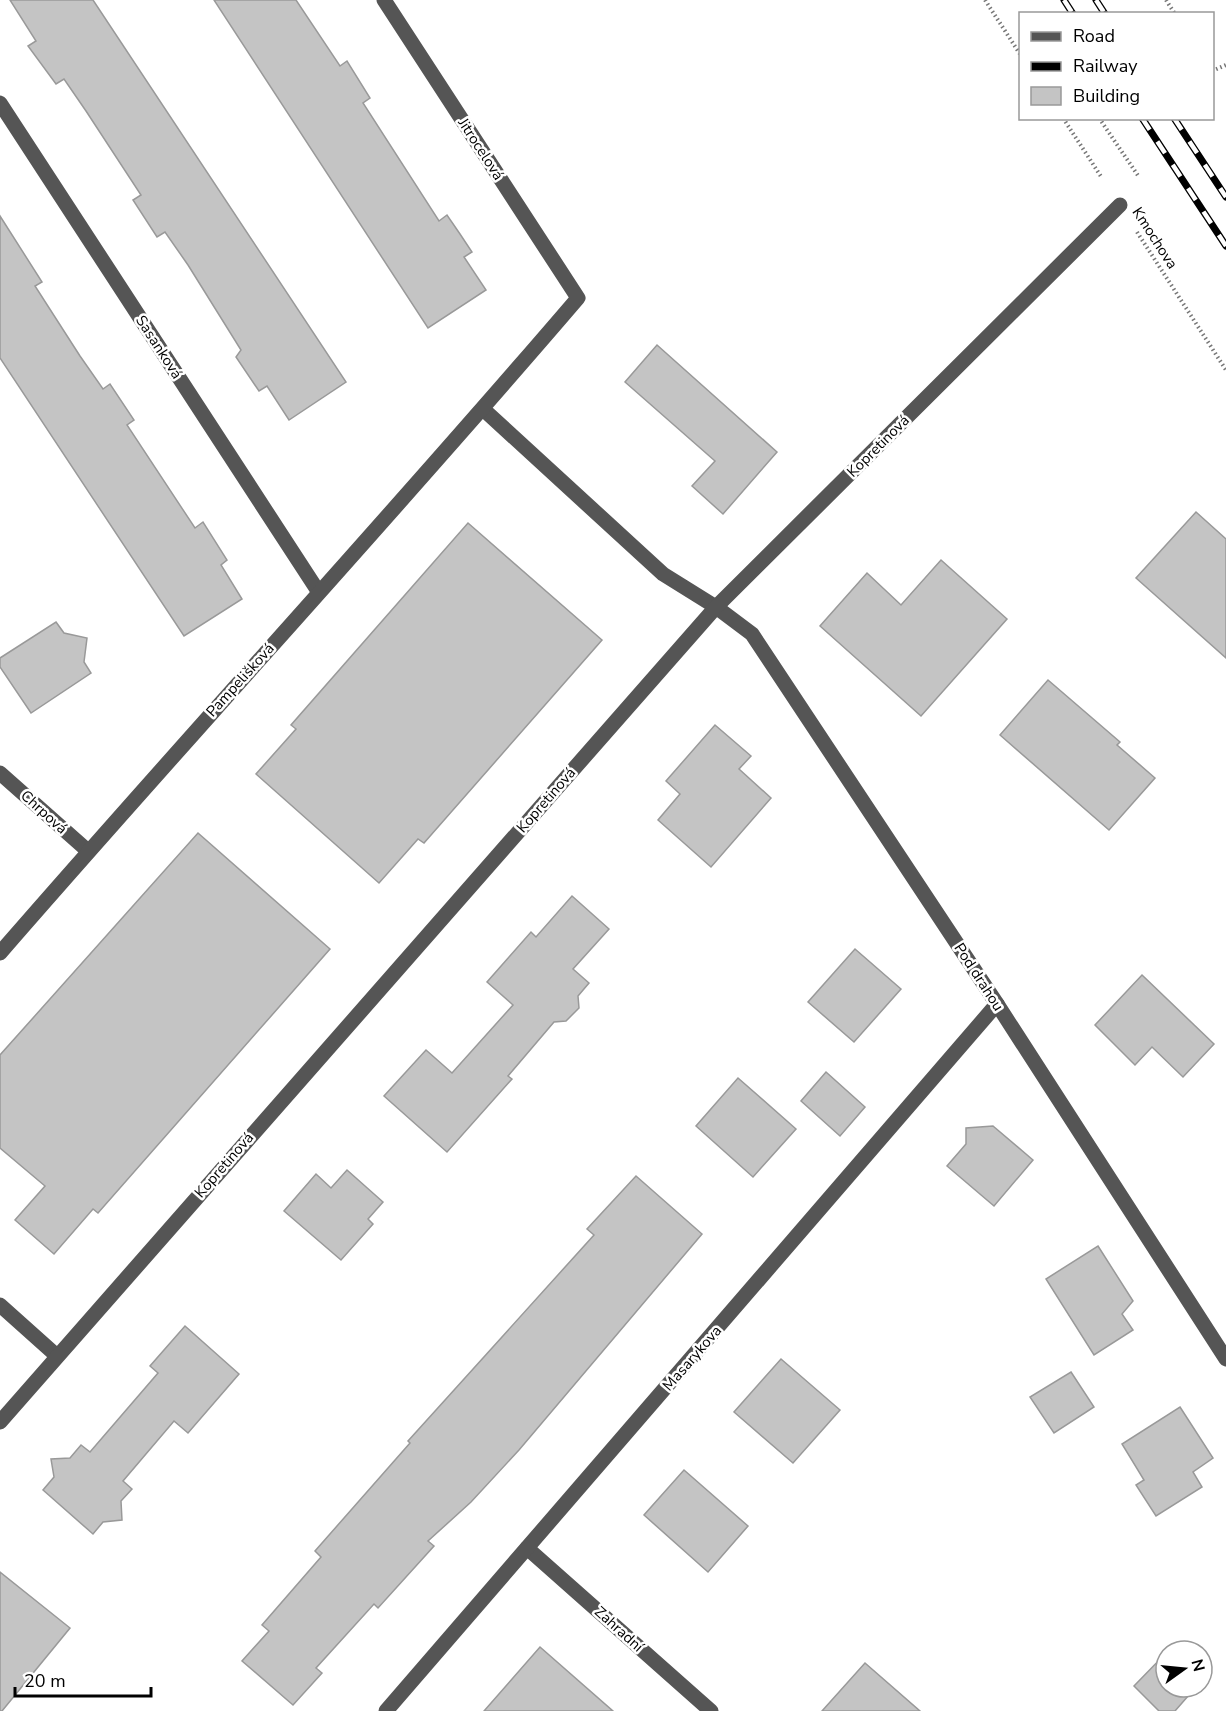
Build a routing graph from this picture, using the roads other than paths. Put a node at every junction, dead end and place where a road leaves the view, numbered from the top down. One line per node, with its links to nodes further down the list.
1 (384, 0): 4 (street, Jitrocelová)
2 (0, 103): 6 (street, Sasanková)
3 (1120, 206): 7 (street, Kopretinová)
4 (578, 298): 5 (street, Pampelišková)
5 (483, 409): 6 (street, Pampelišková); 7 (street)
6 (318, 591): 9 (street, Pampelišková)
7 (716, 607): 11 (street, Pod drahou); 13 (street, Kopretinová)
8 (0, 773): 9 (street, Chrpová)
9 (88, 851): 10 (street, Pampelišková)
10 (0, 953)
11 (997, 1004): 14 (street, Pod drahou); 16 (street, Masarykova)
12 (0, 1305): 13 (street)
13 (57, 1356): 15 (street, Kopretinová)
14 (1226, 1359)
15 (0, 1422)
16 (527, 1548): 17 (street, Masarykova); 18 (street, Zahradní)
17 (386, 1711)
18 (711, 1711)

